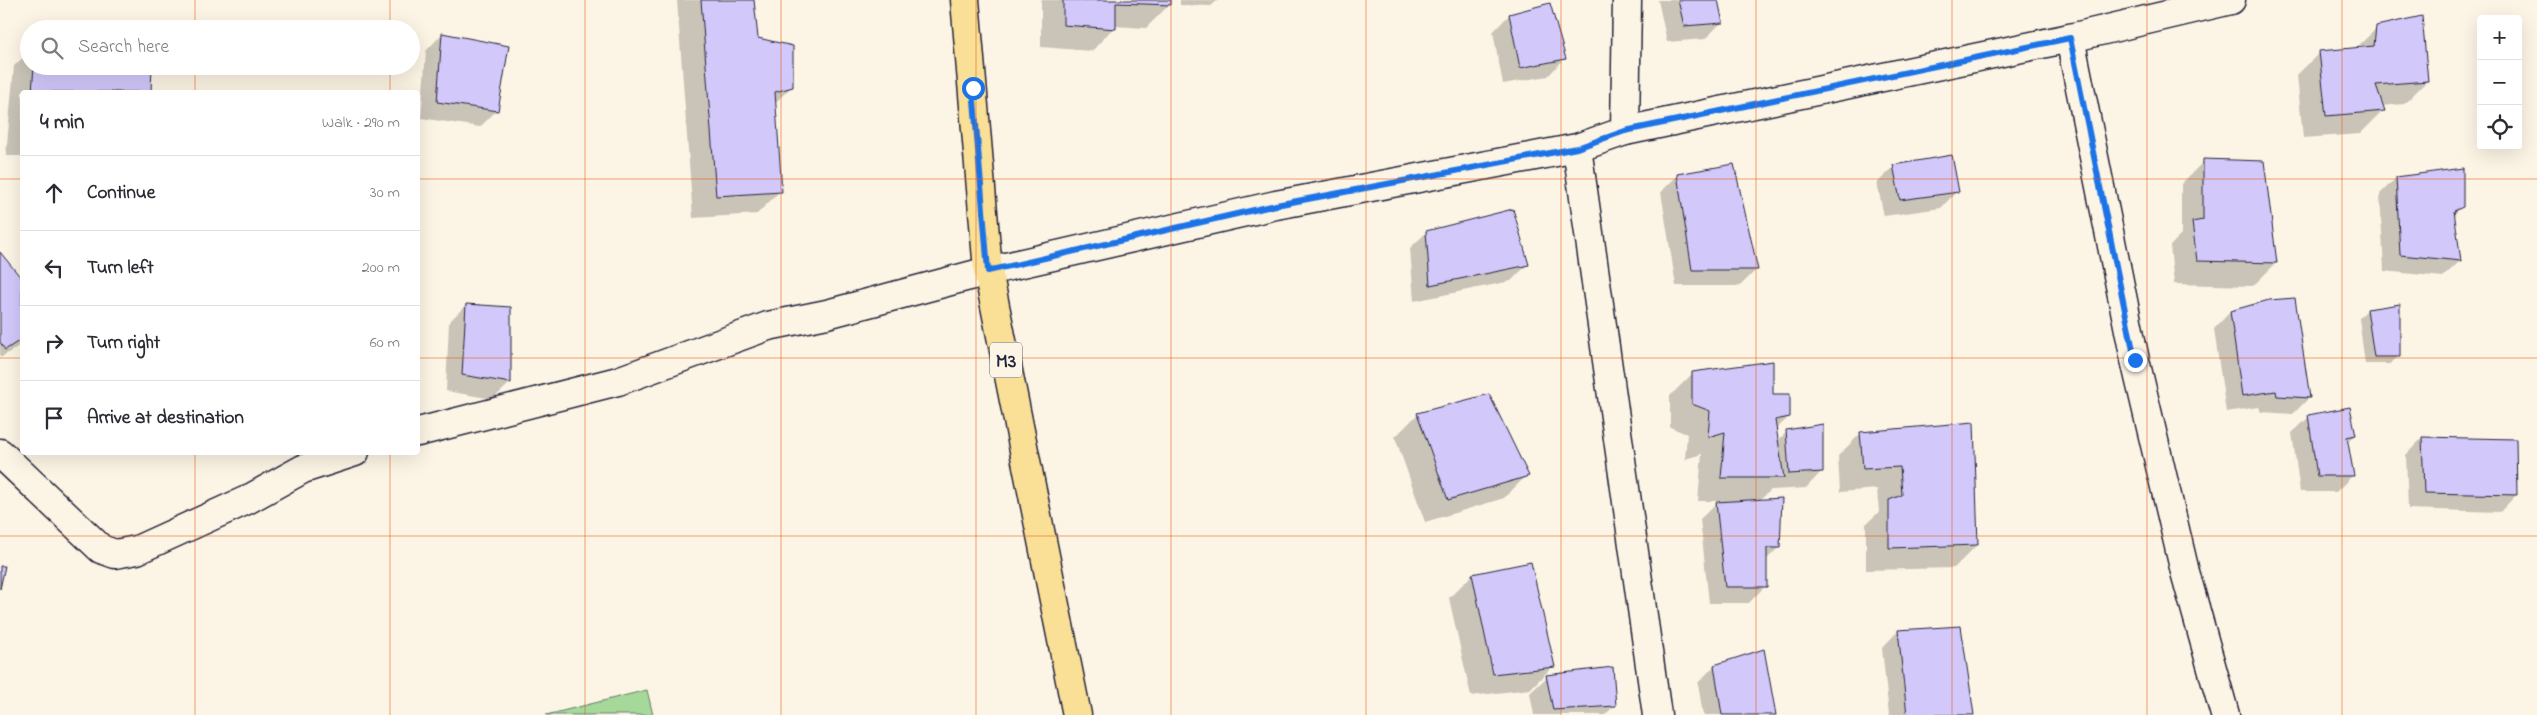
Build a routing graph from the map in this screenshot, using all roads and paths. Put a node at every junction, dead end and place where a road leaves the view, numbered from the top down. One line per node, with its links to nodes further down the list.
1 (965, 0): 7 (main road, M3)
2 (1627, 0): 5 (street)
3 (2231, 0): 4 (street)
4 (2070, 38): 5 (street); 13 (street)
5 (1625, 131): 6 (street)
6 (1577, 148): 7 (street); 12 (street)
7 (988, 271): 8 (street); 11 (main road, M3)
8 (420, 431)
9 (0, 453): 10 (street)
10 (346, 455)
11 (1076, 715)
12 (1658, 715)
13 (2225, 715)

